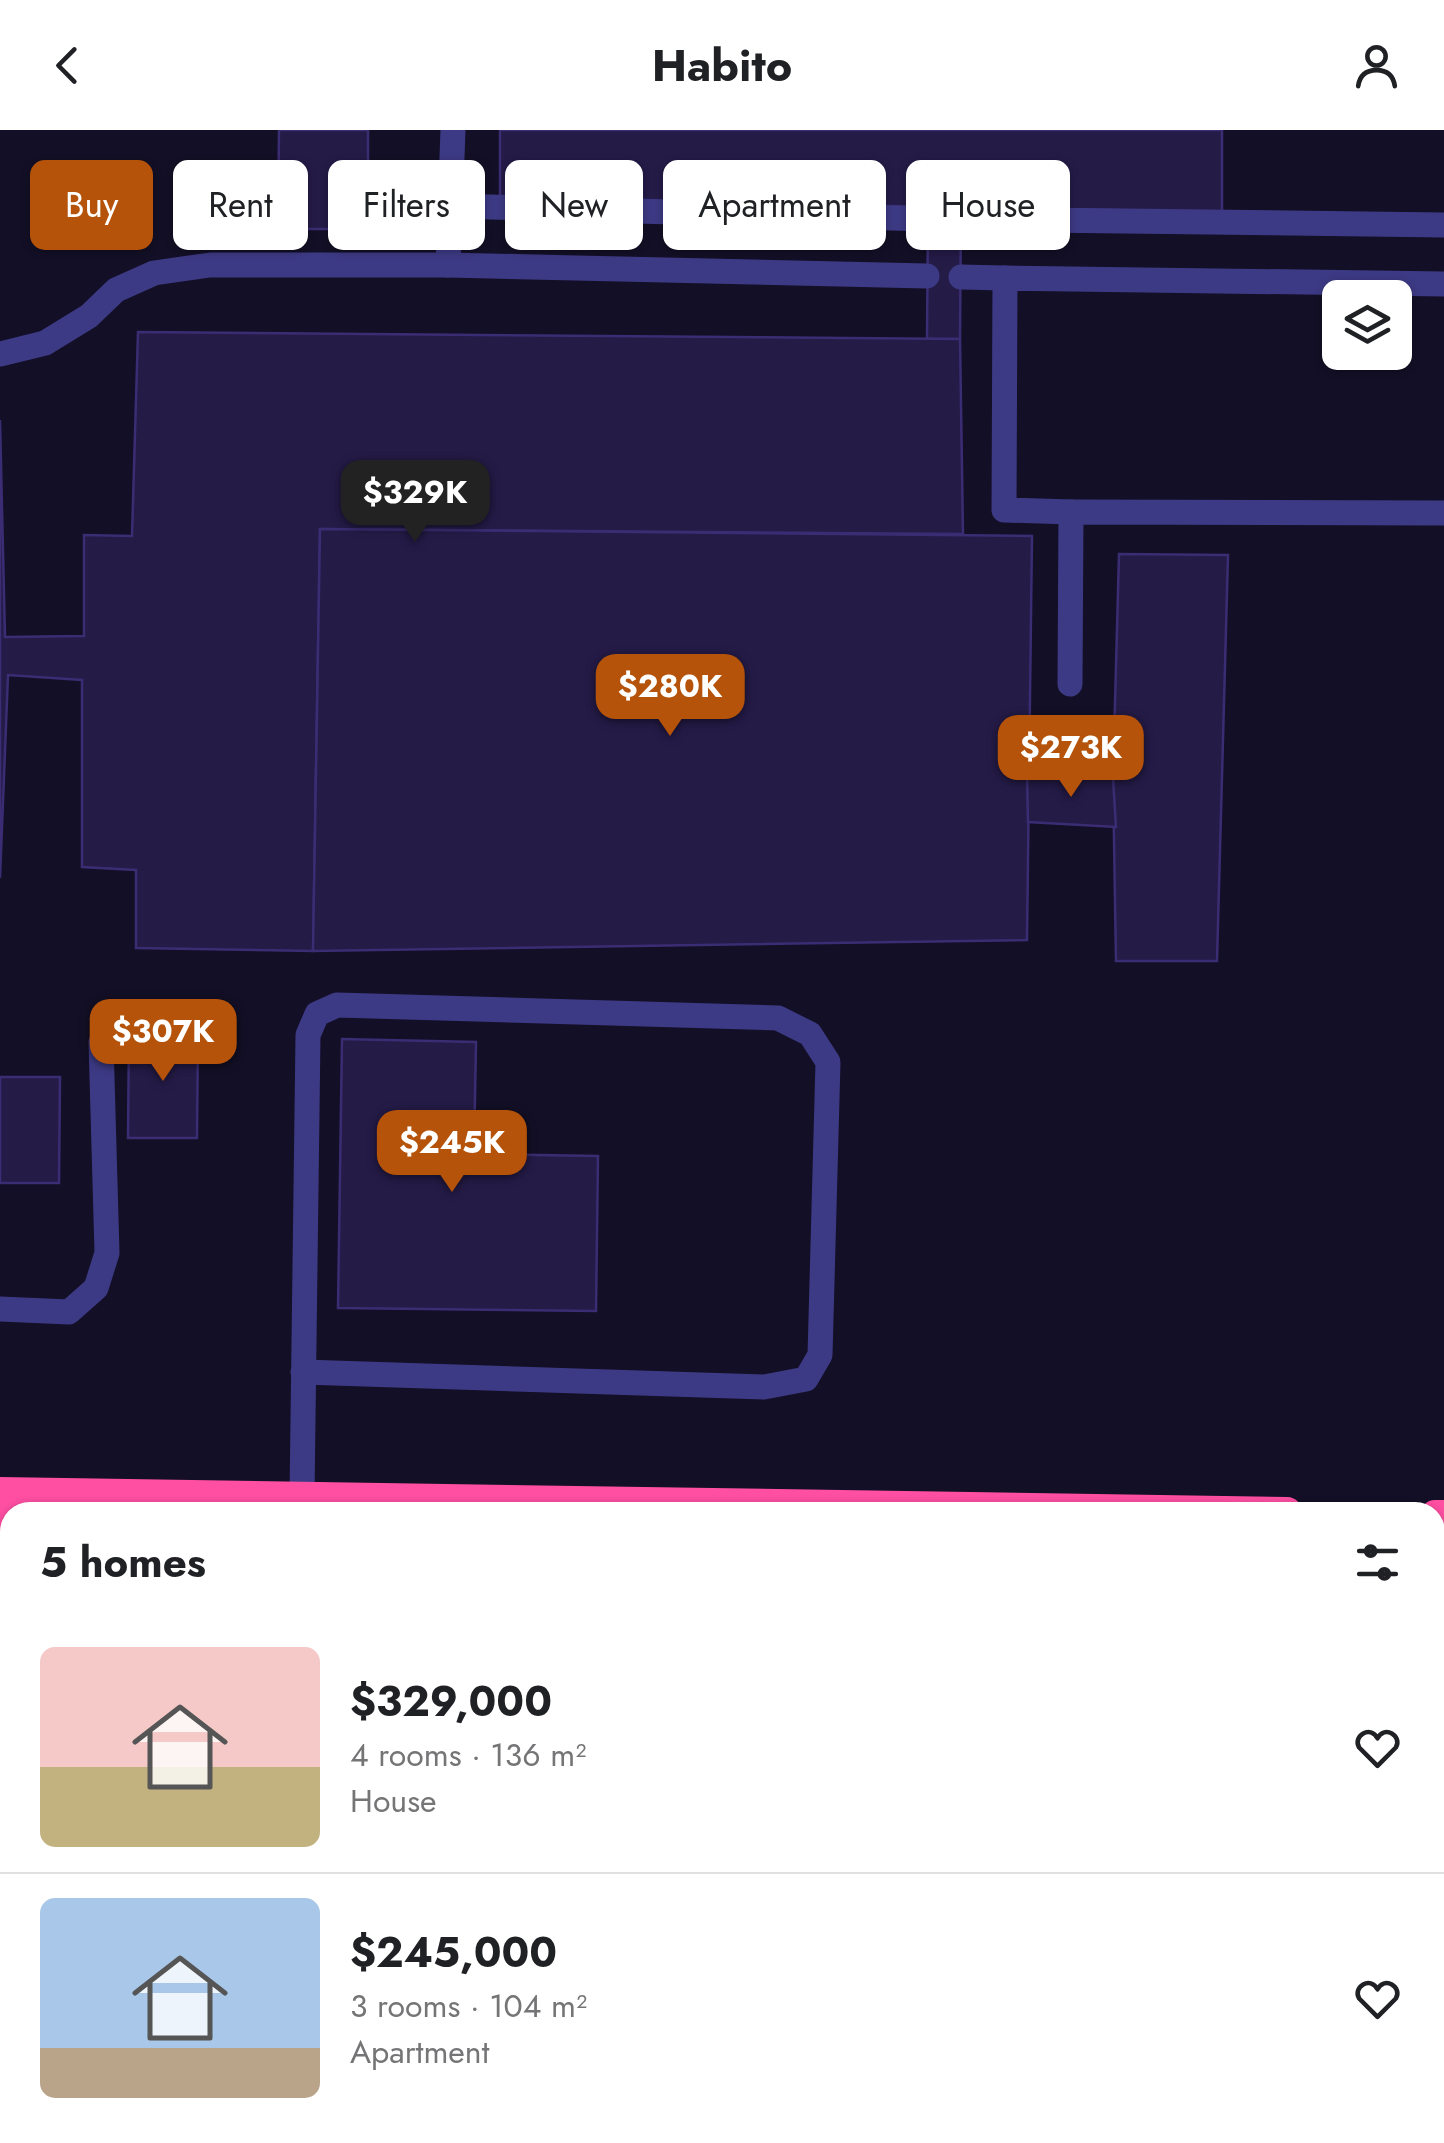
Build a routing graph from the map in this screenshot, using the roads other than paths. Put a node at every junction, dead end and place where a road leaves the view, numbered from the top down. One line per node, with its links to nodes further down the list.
1 (453, 130): 2 (lane)
2 (453, 160)
3 (485, 207): 4 (lane)
4 (906, 218)
5 (1070, 220): 6 (lane)
6 (1444, 225)
7 (449, 250): 8 (lane)
8 (448, 265): 9 (lane); 13 (lane)
9 (927, 276)
10 (961, 277): 11 (lane)
11 (1005, 278): 12 (lane); 14 (lane)
12 (1444, 284)
13 (0, 354)
14 (1072, 512): 15 (lane); 16 (lane)
15 (1444, 513)
16 (1070, 684)
17 (101, 1042): 18 (lane)
18 (0, 1309)
19 (302, 1372): 19 (lane); 21 (lane)
20 (0, 1492): 21 (highway)
21 (302, 1496): 22 (highway)
22 (671, 1502)

